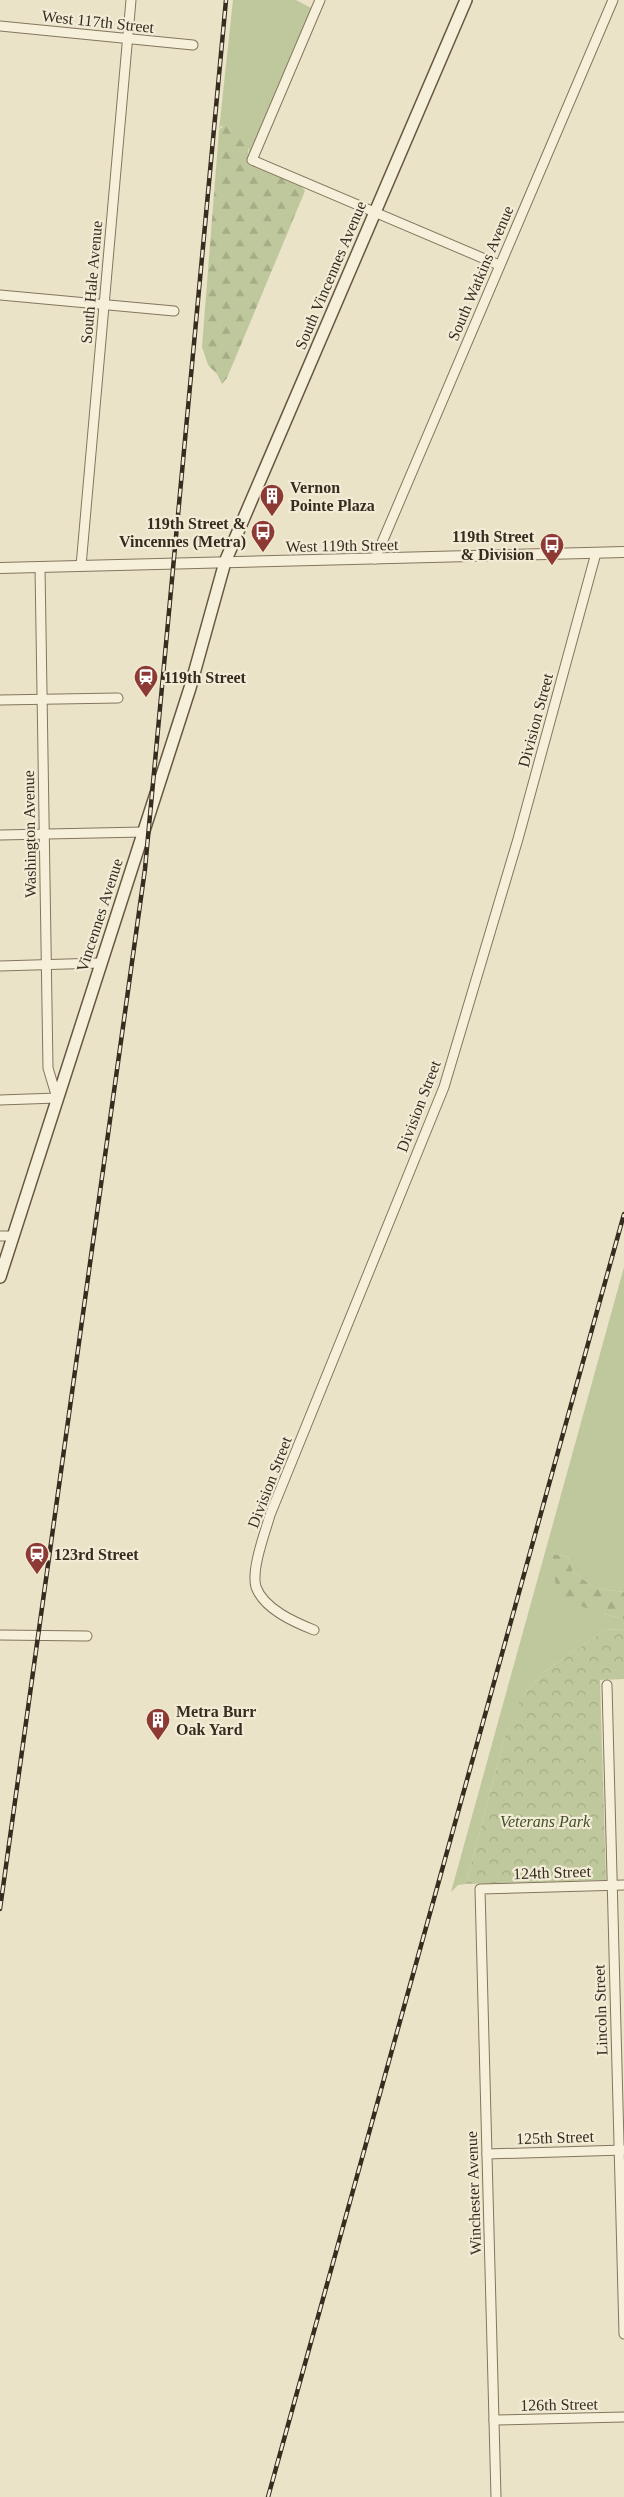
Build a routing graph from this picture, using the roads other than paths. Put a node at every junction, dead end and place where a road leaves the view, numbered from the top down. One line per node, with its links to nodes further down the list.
1 (131, 0): 6 (street, South Hale Avenue)
2 (320, 0): 8 (street)
3 (466, 0): 8 (main road, South Vincennes Avenue)
4 (613, 0): 9 (street, South Watkins Avenue)
5 (0, 26): 6 (street, West 117th Street)
6 (128, 39): 7 (street, West 117th Street); 11 (street, South Hale Avenue)
7 (193, 45)
8 (374, 212): 9 (street); 16 (main road, South Vincennes Avenue)
9 (499, 265): 15 (street, South Watkins Avenue)
10 (0, 295): 11 (street)
11 (104, 305): 12 (street); 17 (street, South Hale Avenue)
12 (174, 311)
13 (624, 552): 14 (street, West 119th Street)
14 (596, 553): 15 (street, West 119th Street); 34 (street, Division Street)
15 (375, 559): 16 (street, West 119th Street)
16 (225, 562): 17 (street, West 119th Street); 23 (main road, Vincennes Avenue)
17 (80, 566): 18 (street, West 119th Street)
18 (40, 567): 19 (street, West 119th Street); 21 (street, Washington Avenue)
19 (0, 568)
20 (118, 698): 21 (street)
21 (41, 699): 22 (street); 24 (street, Washington Avenue)
22 (0, 700)
23 (143, 832): 24 (street); 26 (main road, Vincennes Avenue)
24 (44, 834): 25 (street); 27 (street, Washington Avenue)
25 (0, 835)
26 (100, 963): 27 (street); 29 (main road, Vincennes Avenue)
27 (46, 965): 28 (street); 29 (street, Washington Avenue)
28 (0, 966)
29 (57, 1098): 30 (street); 32 (main road, Vincennes Avenue)
30 (0, 1100)
31 (0, 1236): 32 (street)
32 (13, 1236): 33 (main road, Vincennes Avenue)
33 (0, 1277)
34 (314, 1630)
35 (0, 1635): 36 (street)
36 (87, 1636)
37 (607, 1685): 38 (street, Lincoln Street)
38 (612, 1885): 39 (street, 124th Street); 40 (street, 124th Street); 41 (street, Lincoln Street)
39 (624, 1885)
40 (480, 1889): 42 (street, Winchester Avenue)
41 (622, 2150): 42 (street, 125th Street); 43 (street, Lincoln Street)
42 (487, 2154): 45 (street, Winchester Avenue)
43 (624, 2334)
44 (624, 2417): 45 (street, 126th Street)
45 (494, 2420): 46 (street, Winchester Avenue)
46 (496, 2497)

